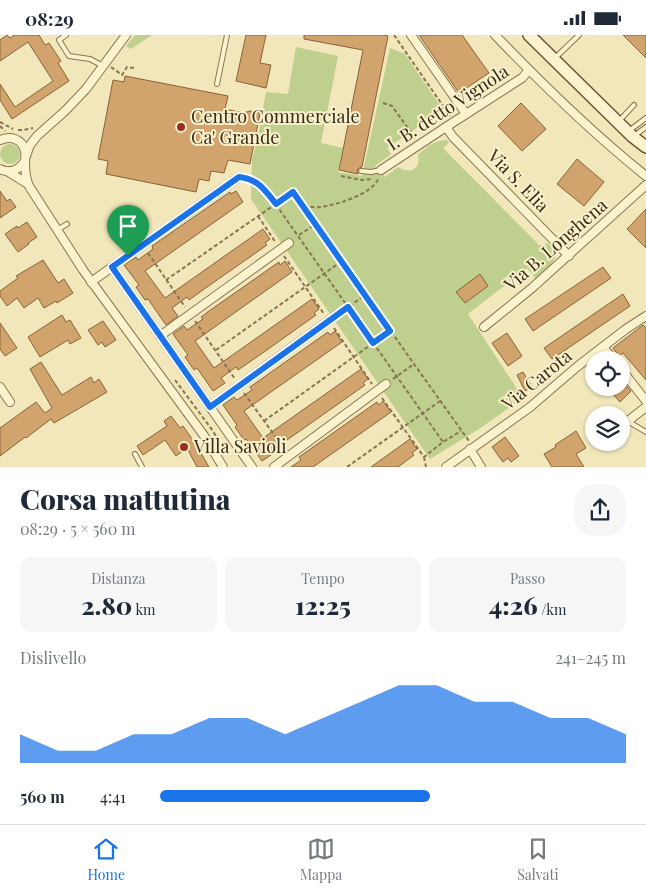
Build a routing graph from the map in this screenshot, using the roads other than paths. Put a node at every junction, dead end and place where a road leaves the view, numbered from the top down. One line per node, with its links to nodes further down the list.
1 (56, 35): 9 (lane)
2 (66, 35): 9 (lane)
3 (126, 35): 11 (street)
4 (227, 35): 13 (lane)
5 (411, 35): 15 (street)
6 (495, 35): 12 (street)
7 (529, 35): 10 (street)
8 (578, 35): 10 (lane)
9 (59, 40): 11 (lane)
10 (554, 59): 17 (street)
11 (103, 66): 21 (street)
12 (530, 70): 15 (street, I. B. detto Vignola); 29 (street)
13 (218, 84)
14 (634, 105): 17 (lane)
15 (466, 114): 18 (street, I. B. detto Vignola)
16 (646, 118): 20 (lane)
17 (617, 122): 20 (street)
18 (446, 127): 28 (street, I. B. detto Vignola); 36 (street, Via S. Elia)
19 (646, 127): 20 (lane)
20 (630, 135): 24 (street)
21 (37, 136): 22 (street); 25 (street)
22 (16, 139): 23 (street); 25 (street)
23 (0, 140)
24 (646, 147)
25 (25, 159): 26 (street); 31 (street)
26 (3, 170): 31 (street)
27 (361, 171): 28 (lane)
28 (380, 173)
29 (646, 176)
30 (239, 177): 37 (street)
31 (28, 183): 34 (street)
32 (646, 185): 36 (street, Via B. Longhena)
33 (67, 223): 34 (lane)
34 (57, 230): 38 (street)
35 (289, 243): 42 (street)
36 (569, 256): 41 (street, Via B. Longhena)
37 (112, 267): 38 (street); 42 (street)
38 (91, 282): 58 (street)
39 (338, 314): 50 (street)
40 (646, 316): 43 (street, Via Carota)
41 (484, 327)
42 (160, 335): 50 (street)
43 (603, 347): 44 (street); 55 (street, Via Carota)
44 (606, 351)
45 (630, 381): 48 (street)
46 (386, 384): 60 (street)
47 (0, 387): 49 (street)
48 (646, 401)
49 (10, 402)
50 (210, 407): 59 (street)
51 (646, 407): 52 (street)
52 (630, 419)
53 (630, 422): 54 (lane)
54 (646, 432)
55 (472, 448): 61 (street, Via Carota); 62 (street)
56 (135, 454): 57 (lane)
57 (142, 467)
58 (223, 467)
59 (252, 467)
60 (274, 467)
61 (446, 467)
62 (481, 467)

